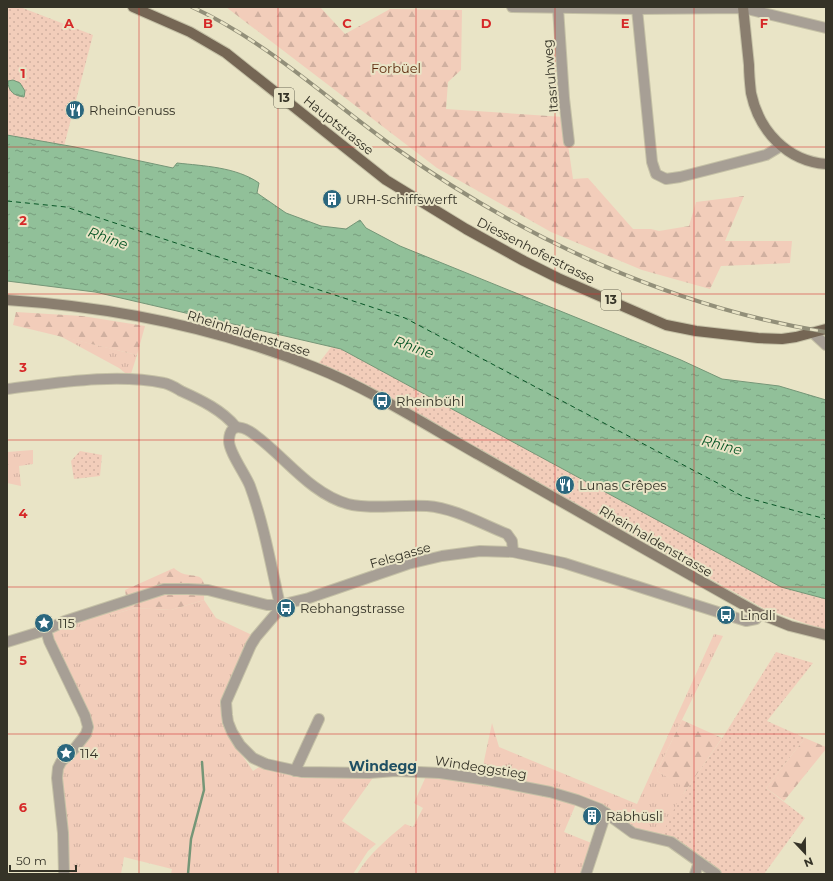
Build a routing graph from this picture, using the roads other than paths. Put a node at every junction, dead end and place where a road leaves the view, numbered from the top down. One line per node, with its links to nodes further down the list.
1 (133, 7): 11 (main road, Hauptstrasse / 13)
2 (512, 7): 3 (street)
3 (538, 7): 4 (street)
4 (558, 8): 6 (street); 8 (street, Itasruhweg)
5 (743, 8): 6 (street); 7 (street); 9 (main road)
6 (637, 9): 9 (street)
7 (826, 28)
8 (569, 142)
9 (781, 146): 10 (main road)
10 (826, 164)
11 (425, 204): 14 (main road, Diessenhoferstrasse / 13)
12 (7, 300): 20 (main road, Rheinhaldenstrasse)
13 (826, 329): 14 (main road, Diessenhoferstrasse / 13)
14 (813, 333): 15 (street)
15 (826, 345)
16 (7, 389): 17 (street)
17 (236, 428): 18 (street); 19 (street)
18 (513, 552): 19 (street, Felsgasse); 20 (street, Felsgasse)
19 (280, 605): 21 (street, Felsgasse); 25 (street, Windeggstieg)
20 (760, 614): 22 (main road, Rheinhaldenstrasse)
21 (46, 630): 23 (street, Felsgasse); 28 (street)
22 (826, 635)
23 (7, 642)
24 (319, 720): 25 (street)
25 (295, 771): 26 (street, Windeggstieg)
26 (606, 813): 27 (street, Windeggstieg); 29 (street)
27 (699, 862): 30 (street); 31 (street, Windeggstieg)
28 (64, 874)
29 (586, 874)
30 (695, 874)
31 (716, 874)

